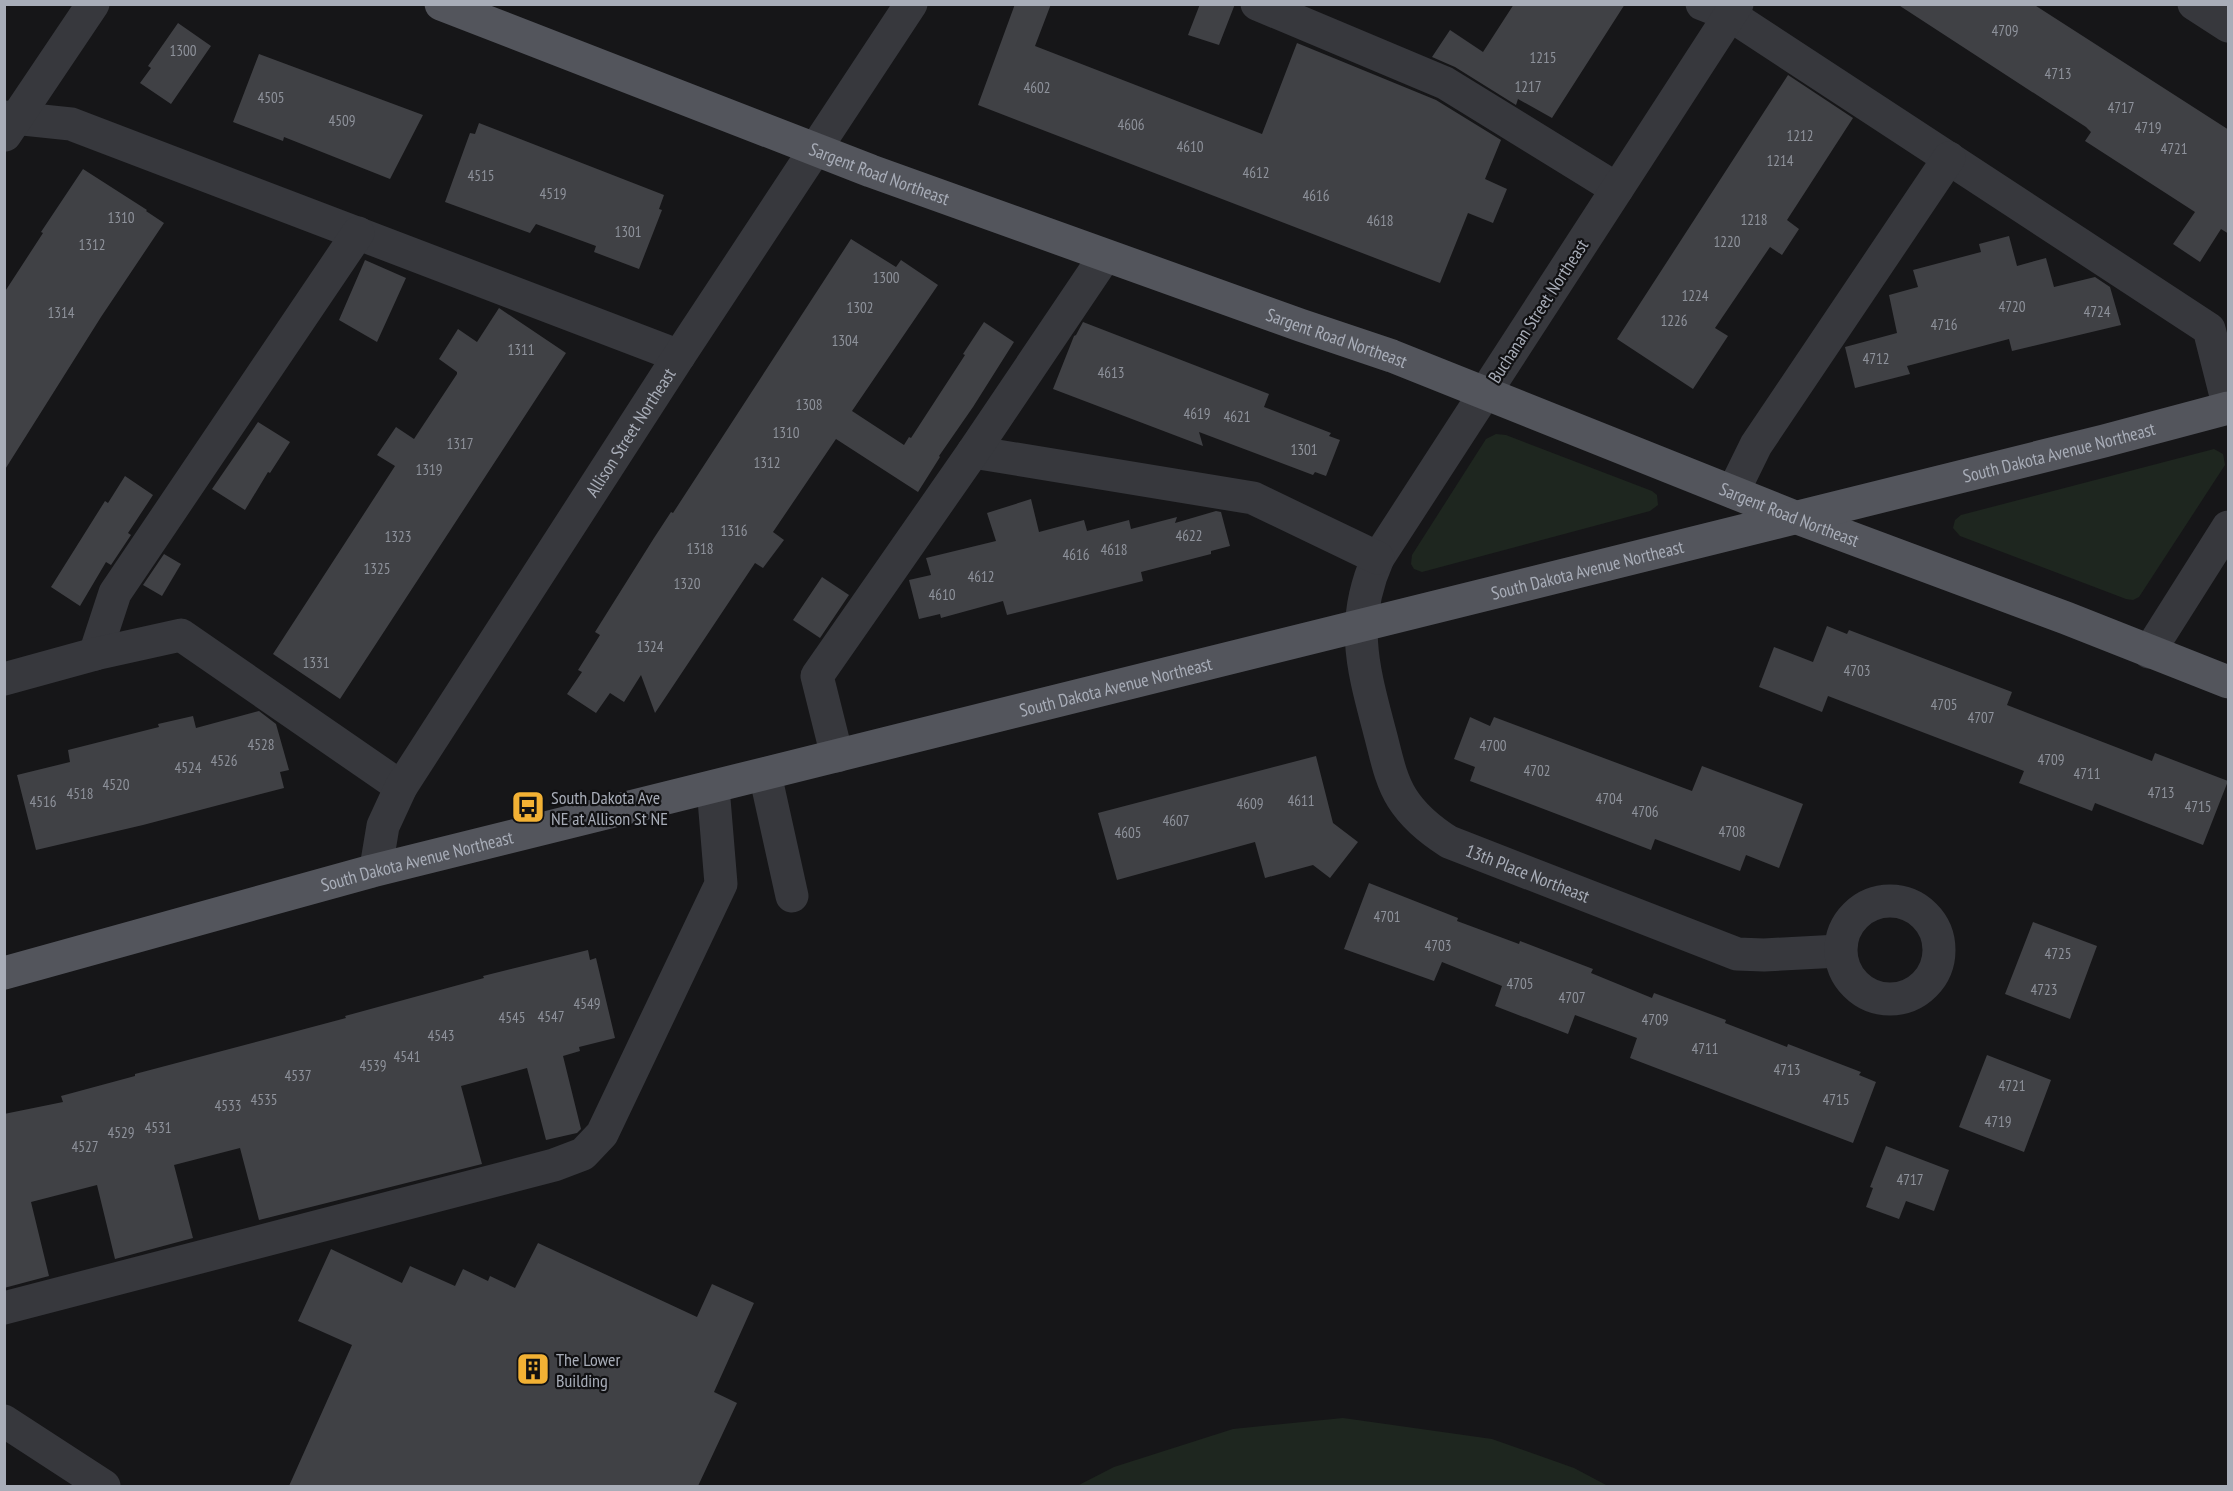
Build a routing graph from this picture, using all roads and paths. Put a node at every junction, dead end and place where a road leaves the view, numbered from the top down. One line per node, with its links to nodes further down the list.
1 (93, 4): 9 (street)
2 (441, 4): 10 (main road, Sargent Road Northeast)
3 (911, 4): 10 (street, Allison Street Northeast)
4 (1257, 4): 7 (street)
5 (2194, 4): 8 (street)
6 (1723, 8): 11 (street); 12 (street, Buchanan Street Northeast)
7 (1319, 16): 12 (street)
8 (2229, 26)
9 (8, 123): 13 (street)
10 (816, 150): 14 (main road, Sargent Road Northeast); 15 (street, Allison Street Northeast)
11 (1949, 158): 17 (street); 19 (street)
12 (1617, 189): 16 (street, Buchanan Street Northeast)
13 (358, 233): 15 (street); 25 (street)
14 (1105, 256): 16 (main road, Sargent Road Northeast); 18 (street)
15 (679, 356): 30 (street, Allison Street Northeast)
16 (1485, 393): 19 (main road, Sargent Road Northeast); 22 (street, Buchanan Street Northeast)
17 (2229, 406): 20 (main road, South Dakota Avenue Northeast)
18 (973, 452): 22 (street); 28 (street)
19 (1733, 492): 20 (main road, Sargent Road Northeast)
20 (1796, 517): 23 (main road, South Dakota Avenue Northeast); 24 (main road, Sargent Road Northeast)
21 (2229, 527): 24 (street)
22 (1377, 558): 23 (street, Buchanan Street Northeast)
23 (1360, 626): 28 (main road, South Dakota Avenue Northeast); 34 (street, 13th Place Northeast)
24 (2149, 651): 27 (main road, Sargent Road Northeast)
25 (95, 654): 26 (street); 30 (street)
26 (4, 680)
27 (2229, 682)
28 (837, 756): 29 (main road, South Dakota Avenue Northeast)
29 (765, 774): 31 (main road, South Dakota Avenue Northeast); 33 (street)
30 (401, 787): 32 (street, Allison Street Northeast)
31 (713, 787): 32 (main road, South Dakota Avenue Northeast); 36 (street)
32 (372, 871): 35 (main road, South Dakota Avenue Northeast)
33 (792, 896)
34 (1839, 951)
35 (4, 973)
36 (4, 1308)
37 (4, 1421): 38 (street)
38 (104, 1486)

